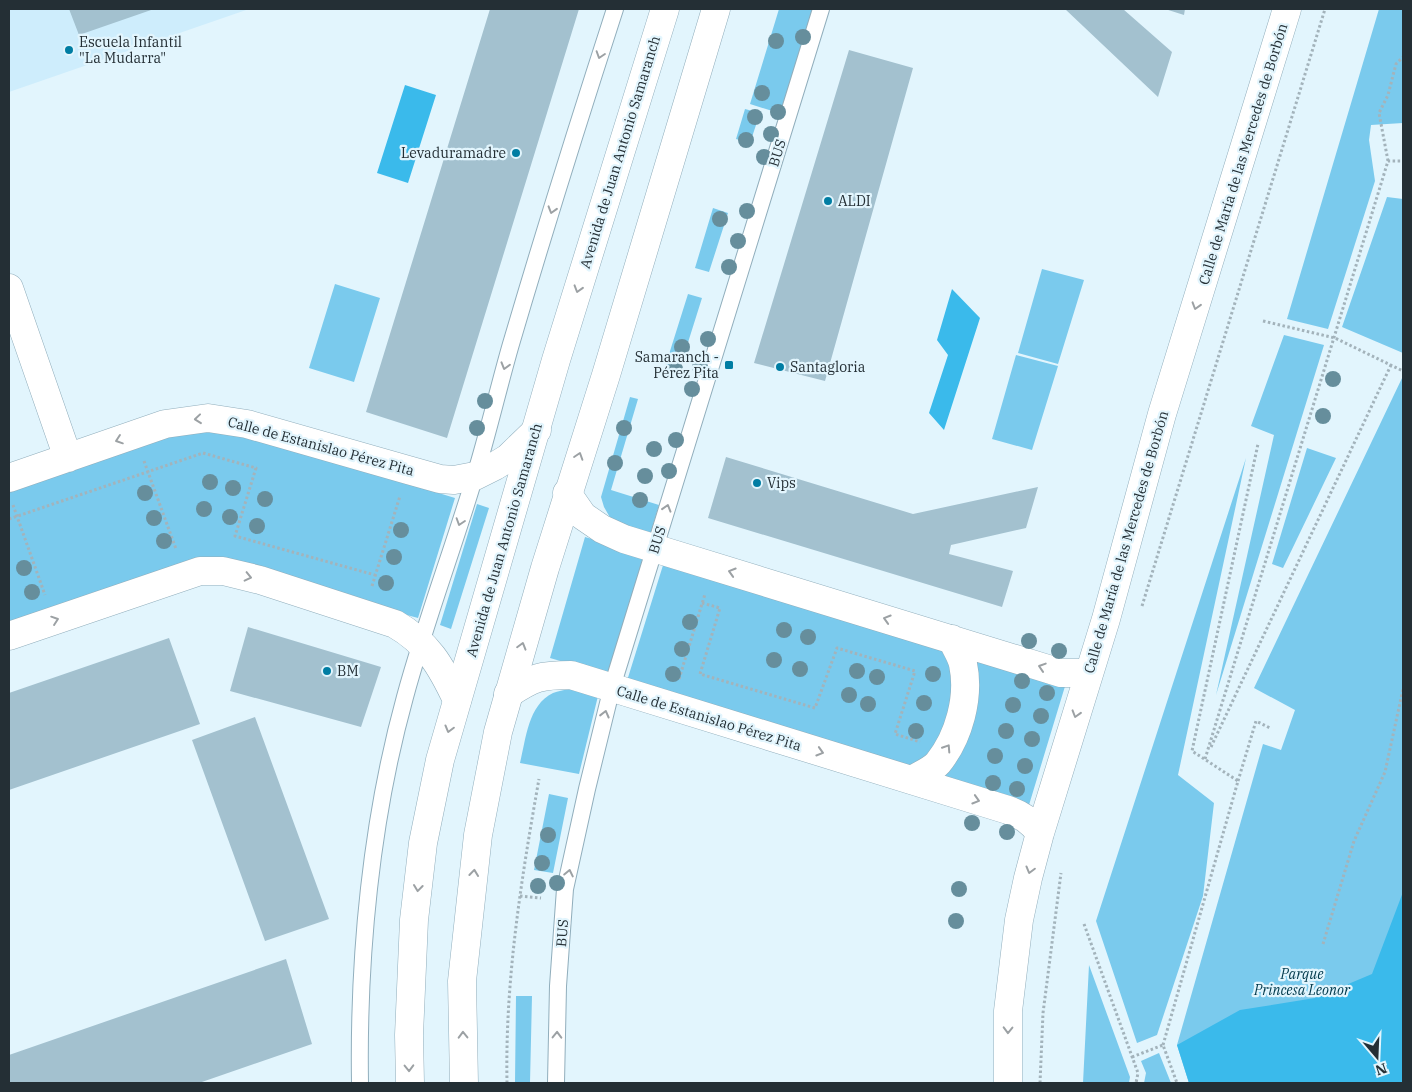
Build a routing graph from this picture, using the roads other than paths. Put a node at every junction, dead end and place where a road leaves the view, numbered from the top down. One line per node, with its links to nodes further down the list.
1 (615, 9): 9 (lane, one-way to 9)
2 (665, 9): 7 (street, Avenida de Juan Antonio Samaranch, one-way to 7)
3 (716, 9): 11 (street, one-way to 3)
4 (821, 9): 12 (lane, BUS, one-way to 4)
5 (1287, 9): 16 (street, Calle de María de las Mercedes de Borbón, one-way to 16)
6 (9, 288): 8 (street)
7 (537, 430): 9 (street, Calle de Estanislao Pérez Pita); 19 (street, Avenida de Juan Antonio Samaranch)
8 (68, 458): 9 (street, Calle de Estanislao Pérez Pita, one-way to 8); 10 (street, Calle de Estanislao Pérez Pita)
9 (475, 476): 15 (lane, one-way to 15)
10 (10, 489)
11 (567, 493): 12 (street); 18 (street, one-way to 11)
12 (655, 549): 14 (street, one-way to 12); 17 (lane, BUS)
13 (9, 636): 15 (street, one-way to 15)
14 (952, 639): 16 (street, one-way to 14); 20 (street, one-way to 14)
15 (421, 642): 19 (street); 22 (lane)
16 (1090, 670): 21 (street, Calle de María de las Mercedes de Borbón, one-way to 21)
17 (612, 688): 18 (street, Calle de Estanislao Pérez Pita); 20 (street, Calle de Estanislao Pérez Pita, one-way to 20); 25 (lane, BUS, one-way to 17)
18 (508, 694): 24 (street, one-way to 18)
19 (457, 700): 23 (street, Avenida de Juan Antonio Samaranch, one-way to 23)
20 (912, 780): 21 (street, Calle de Estanislao Pérez Pita, one-way to 21)
21 (1040, 833): 26 (street, Calle de María de las Mercedes de Borbón, one-way to 26)
22 (360, 1083)
23 (410, 1083)
24 (464, 1083)
25 (556, 1083)
26 (1008, 1083)

